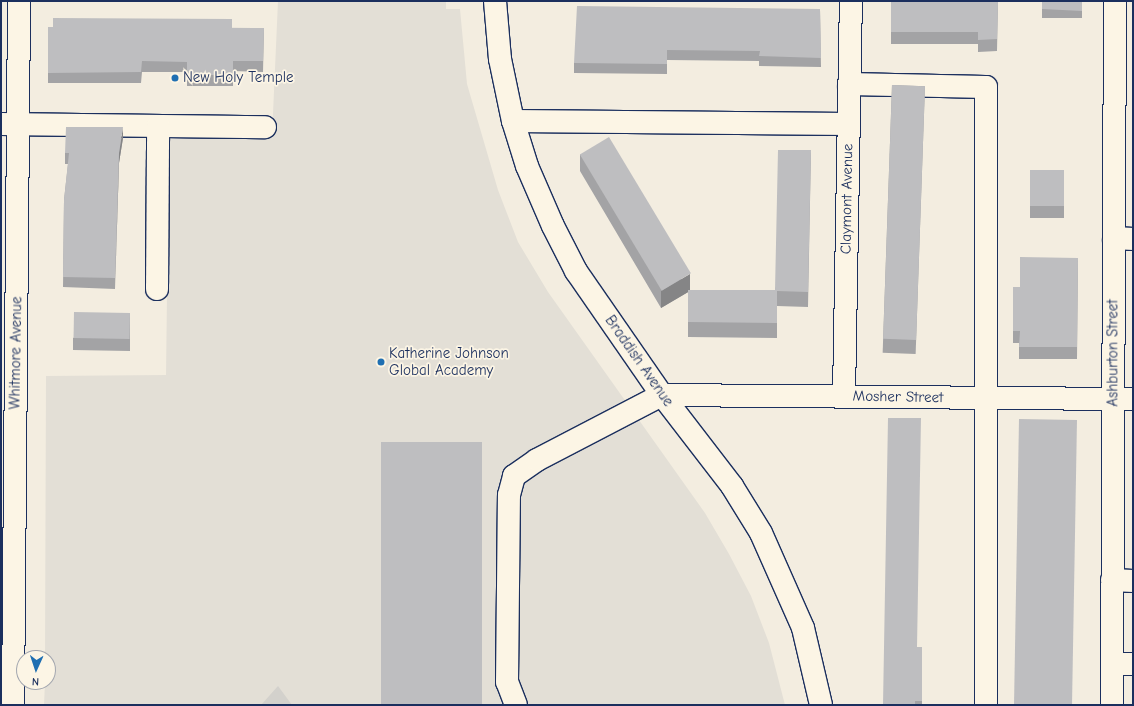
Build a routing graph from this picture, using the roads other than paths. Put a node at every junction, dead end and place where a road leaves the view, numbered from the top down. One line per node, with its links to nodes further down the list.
1 (19, 1): 7 (street, Whitmore Avenue)
2 (495, 1): 6 (street, Braddish Avenue)
3 (851, 1): 5 (street, Claymont Avenue)
4 (1115, 1): 11 (street, Ashburton Street)
5 (849, 84): 8 (street, Claymont Avenue); 18 (street)
6 (513, 121): 8 (street); 16 (street, Braddish Avenue)
7 (9, 124): 9 (street); 13 (street, Whitmore Avenue)
8 (848, 124): 17 (street, Claymont Avenue)
9 (158, 126): 10 (street); 14 (street)
10 (265, 127)
11 (1124, 162): 12 (street, Ashburton Street)
12 (1124, 238): 19 (street, Ashburton Street)
13 (9, 243): 15 (street, Whitmore Avenue)
14 (157, 289)
15 (8, 393): 21 (street, Whitmore Avenue)
16 (662, 395): 17 (street, Mosher Street); 24 (street); 25 (street, Braddish Avenue)
17 (844, 396): 18 (street, Mosher Street)
18 (986, 398): 19 (street, Mosher Street); 26 (street)
19 (1123, 399): 20 (street, Ashburton Street)
20 (1123, 581): 22 (street, Ashburton Street)
21 (7, 607): 23 (street, Whitmore Avenue)
22 (1122, 664): 27 (street, Ashburton Street)
23 (13, 705)
24 (516, 705)
25 (821, 705)
26 (986, 705)
27 (1112, 705)

